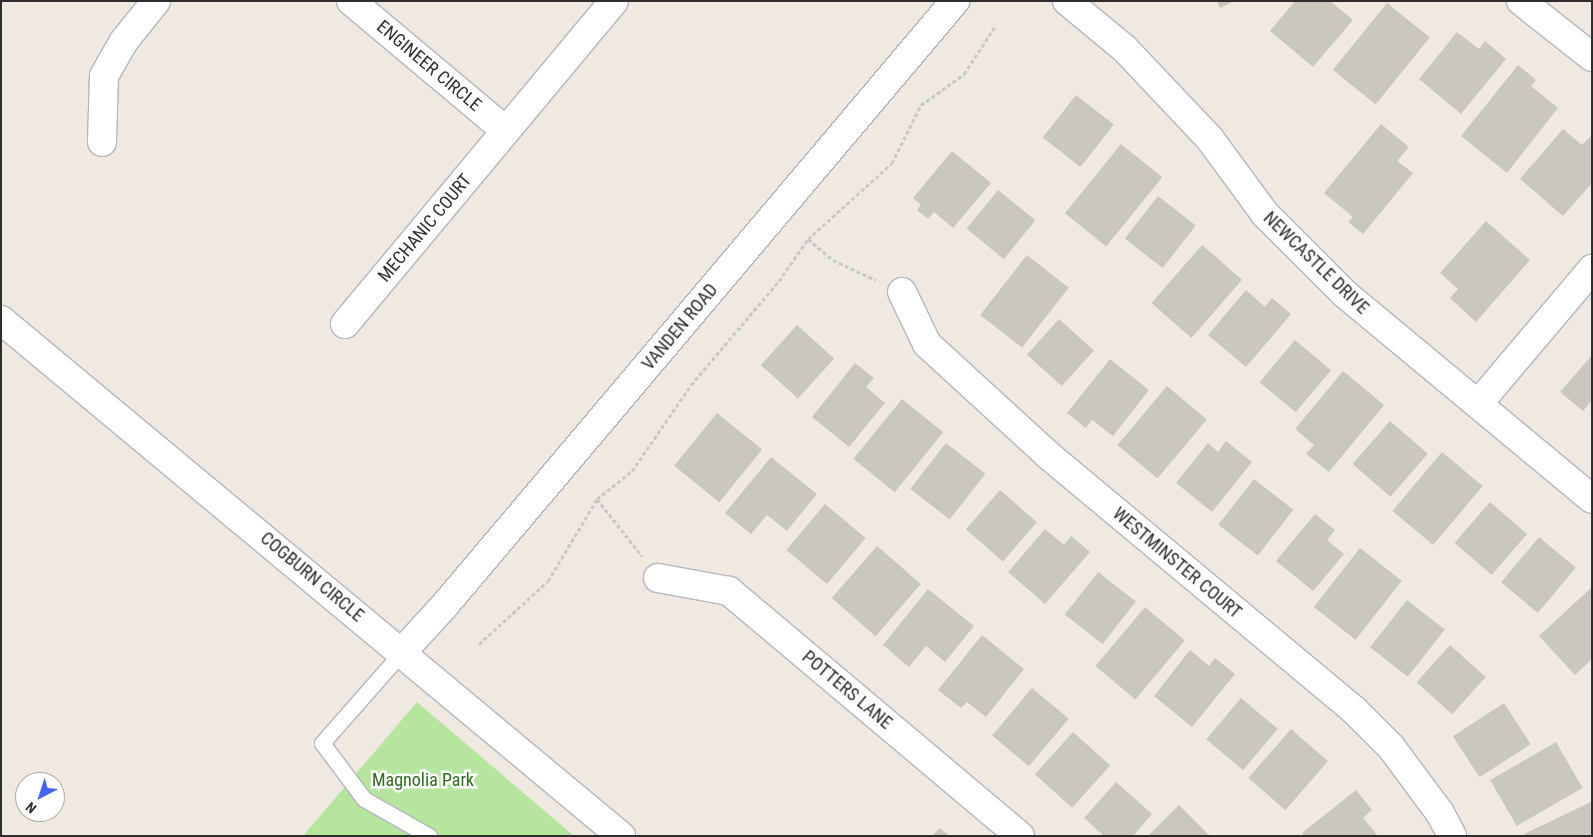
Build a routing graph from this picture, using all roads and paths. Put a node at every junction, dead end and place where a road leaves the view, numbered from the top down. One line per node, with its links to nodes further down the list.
1 (156, 1): 10 (street)
2 (351, 1): 9 (street, ENGINEER CIRCLE)
3 (614, 1): 9 (street, MECHANIC COURT)
4 (955, 1): 21 (street, VANDEN ROAD)
5 (1067, 1): 16 (street, NEWCASTLE DRIVE)
6 (1521, 1): 8 (street)
7 (996, 25): 11 (path)
8 (1592, 57)
9 (506, 131): 15 (street, MECHANIC COURT)
10 (102, 142)
11 (808, 239): 13 (path); 18 (path)
12 (1592, 269): 16 (street)
13 (902, 292): 25 (street, WESTMINSTER COURT)
14 (1, 320): 21 (street, COGBURN CIRCLE)
15 (345, 324)
16 (1478, 404): 17 (street, NEWCASTLE DRIVE)
17 (1592, 498)
18 (597, 499): 19 (path); 20 (path)
19 (658, 578): 24 (street, POTTERS LANE)
20 (479, 644)
21 (402, 652): 22 (lane); 23 (street, COGBURN CIRCLE)
22 (428, 836)
23 (621, 836)
24 (1020, 836)
25 (1452, 836)

